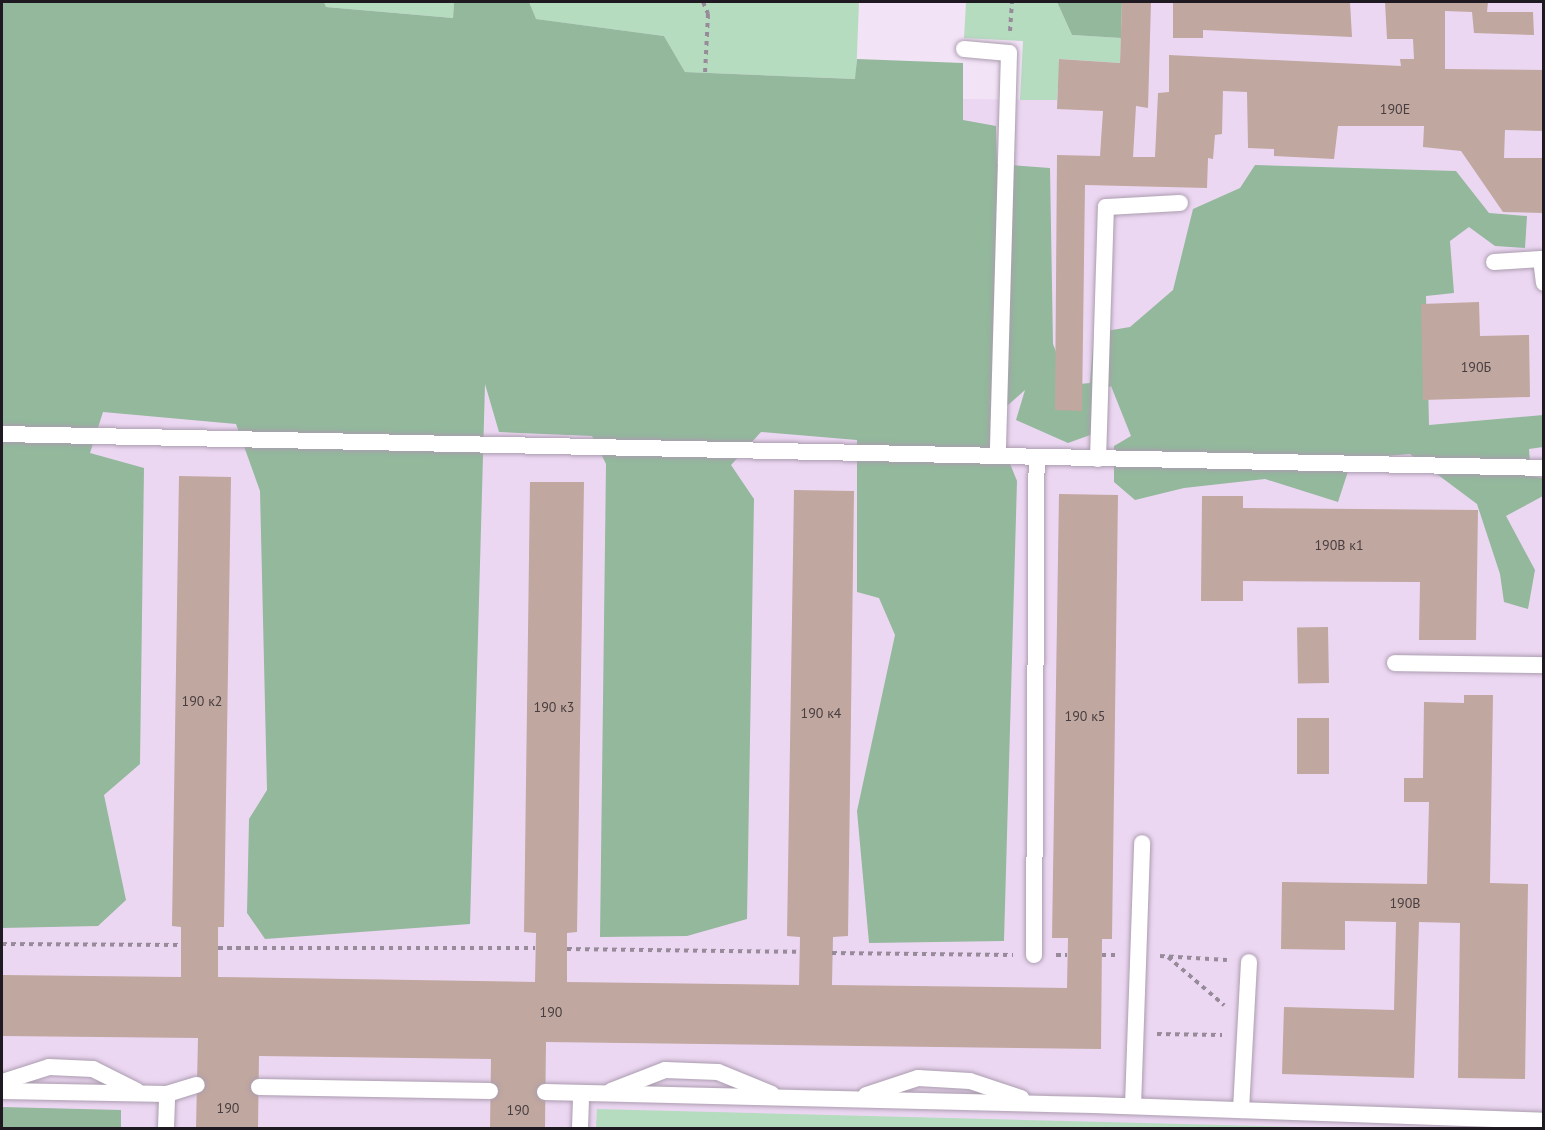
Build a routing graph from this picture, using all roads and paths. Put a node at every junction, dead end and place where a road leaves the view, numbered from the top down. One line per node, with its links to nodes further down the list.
1 (703, 2): 3 (path)
2 (964, 49): 8 (lane)
3 (705, 74)
4 (1180, 203): 10 (lane)
5 (1494, 262): 6 (lane)
6 (1544, 283)
7 (2, 434): 8 (lane)
8 (998, 456): 9 (lane)
9 (1037, 458): 10 (lane); 22 (lane)
10 (1098, 459): 11 (lane)
11 (1544, 468)
12 (1395, 663): 13 (lane)
13 (1544, 665)
14 (1142, 843): 24 (lane)
15 (2, 944): 16 (path)
16 (181, 945)
17 (218, 948): 18 (path)
18 (535, 948)
19 (567, 949): 20 (path)
20 (799, 952)
21 (832, 953): 22 (path)
22 (1034, 955): 23 (path)
23 (1067, 955)
24 (1138, 955): 25 (path); 28 (lane)
25 (1167, 957): 26 (path); 27 (path)
26 (1249, 962): 27 (lane)
27 (1245, 1030): 28 (path); 43 (lane)
28 (1135, 1033): 42 (lane)
29 (2, 1082): 35 (lane)
30 (197, 1084): 36 (lane)
31 (259, 1087): 33 (lane)
32 (2, 1091): 35 (lane)
33 (490, 1091)
34 (545, 1092): 37 (lane)
35 (145, 1094): 36 (lane)
36 (167, 1094): 45 (lane)
37 (581, 1094): 38 (lane); 46 (lane)
38 (604, 1094): 39 (lane); 39 (lane)
39 (780, 1098): 40 (lane)
40 (854, 1099): 41 (lane); 41 (lane)
41 (1034, 1103): 42 (lane)
42 (1133, 1106): 43 (lane)
43 (1241, 1110): 44 (lane)
44 (1544, 1121)
45 (166, 1128)
46 (580, 1128)

